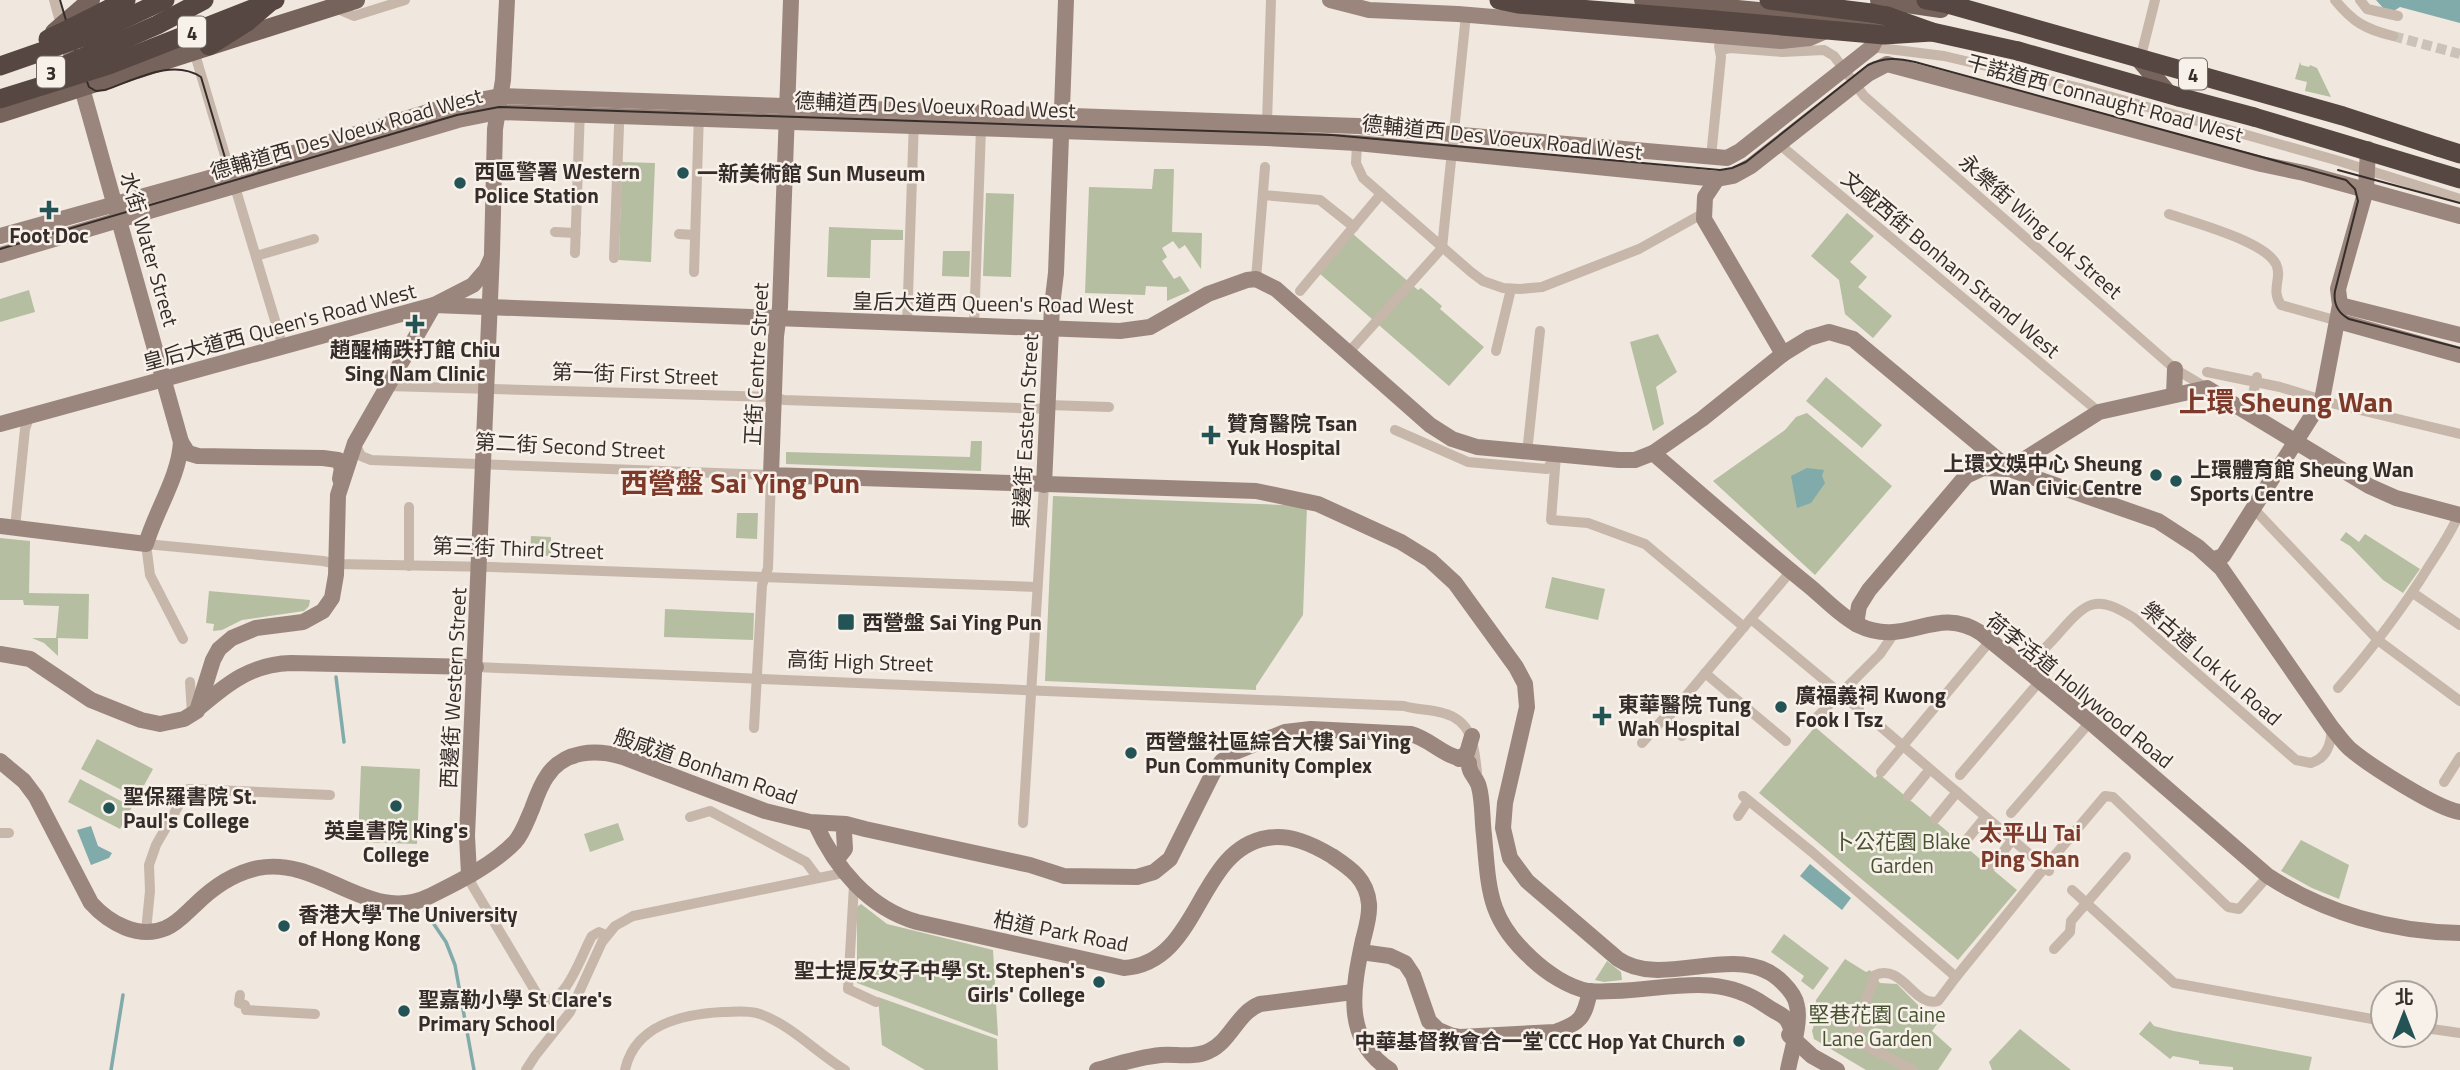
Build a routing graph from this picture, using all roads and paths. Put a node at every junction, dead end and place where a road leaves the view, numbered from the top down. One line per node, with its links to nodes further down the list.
1 (54, 0): 26 (street)
2 (91, 0): 26 (main road)
3 (126, 0): 35 (highway, bridge)
4 (165, 0): 35 (highway, 3, bridge)
5 (204, 0): 40 (highway, 3, bridge)
6 (273, 0): 32 (highway); 40 (highway, 4, bridge)
7 (405, 0): 22 (street)
8 (507, 0): 41 (main road, 西邊街 Western Street)
9 (790, 0): 44 (main road, 正街 Centre Street)
10 (1066, 0): 48 (main road, 東邊街 Eastern Street)
11 (1271, 0): 47 (street)
12 (1330, 0): 23 (main road)
13 (1499, 0): 28 (highway, bridge)
14 (1643, 0): 25 (main road, 干諾道西 Connaught Road West)
15 (1769, 0): 28 (highway, 4, bridge)
16 (1926, 0): 21 (highway)
17 (2155, 0): 34 (street)
18 (2335, 0): 30 (street)
19 (2360, 0): 24 (street)
20 (1888, 1): 27 (main road); 34 (main road)
21 (1943, 2): 56 (highway, 4, bridge)
22 (355, 8): 32 (main road)
23 (1466, 15): 29 (main road); 51 (street)
24 (2398, 16)
25 (1843, 19): 27 (main road, 干諾道西 Connaught Road West); 29 (main road)
26 (61, 25): 35 (main road); 38 (main road, 水街 Water Street)
27 (1882, 27): 31 (main road); 39 (main road, 干諾道西 Connaught Road West)
28 (1932, 32): 62 (highway, 4, bridge)
29 (1713, 35): 33 (street)
30 (2392, 36)
31 (1872, 47): 36 (main road); 59 (street, 干諾道西 Connaught Road West)
32 (202, 49): 38 (main road); 61 (street)
33 (1721, 50): 36 (street); 57 (street)
34 (2140, 60): 39 (main road); 56 (main road)
35 (0, 65)
36 (1845, 69): 37 (street); 57 (main road, 德輔道西 Des Voeux Road West)
37 (1856, 85): 53 (main road, 德輔道西 Des Voeux Road West); 63 (main road, 干諾道西 Connaught Road West); 103 (street, 永樂街 Wing Lok Street)
38 (82, 88): 45 (main road); 67 (main road, 水街 Water Street)
39 (2167, 93): 54 (main road, 干諾道西 Connaught Road West)
40 (0, 97)
41 (499, 104): 42 (main road, 德輔道西 Des Voeux Road West); 61 (main road, 德輔道西 Des Voeux Road West); 80 (main road, 西邊街 Western Street)
42 (580, 107): 43 (main road, 德輔道西 Des Voeux Road West); 74 (street)
43 (699, 111): 44 (main road, 德輔道西 Des Voeux Road West); 76 (street)
44 (787, 113): 46 (main road, 德輔道西 Des Voeux Road West); 92 (main road, 正街 Centre Street)
45 (0, 114)
46 (914, 118): 48 (main road, 德輔道西 Des Voeux Road West); 50 (main road, 德輔道西 Des Voeux Road West); 93 (street)
47 (1267, 122): 48 (main road, 德輔道西 Des Voeux Road West); 51 (main road, 德輔道西 Des Voeux Road West)
48 (1061, 123): 50 (main road, 德輔道西 Des Voeux Road West); 52 (main road, 德輔道西 Des Voeux Road West); 95 (main road, 東邊街 Eastern Street)
49 (619, 126): 84 (street)
50 (981, 128): 94 (street)
51 (1454, 134): 55 (street); 57 (main road, 德輔道西 Des Voeux Road West)
52 (1357, 144): 55 (main road, 德輔道西 Des Voeux Road West); 64 (street)
53 (1779, 144): 60 (main road, 德輔道西 Des Voeux Road West); 115 (street, 文咸西街 Bonham Strand West)
54 (2368, 149): 59 (main road); 62 (main road, 干諾道西 Connaught Road West)
55 (1453, 153): 60 (main road, 德輔道西 Des Voeux Road West); 79 (street)
56 (2460, 153)
57 (1711, 157)
58 (1265, 167): 65 (street)
59 (2366, 170): 63 (main road); 66 (street, 干諾道西 Connaught Road West)
60 (1717, 179): 68 (main road)
61 (232, 180): 67 (main road, 德輔道西 Des Voeux Road West); 71 (main road, 德輔道西 Des Voeux Road West); 83 (street)
62 (2460, 181)
63 (2366, 190): 70 (main road, 干諾道西 Connaught Road West); 91 (main road)
64 (1381, 194): 72 (street); 79 (street)
65 (1263, 195): 72 (street); 86 (street)
66 (2460, 199)
67 (115, 203): 71 (main road, 水街 Water Street); 77 (main road, 德輔道西 Des Voeux Road West)
68 (1702, 214): 87 (street); 101 (main road)
69 (2169, 214): 91 (street)
70 (2460, 216)
71 (120, 220): 82 (main road, 德輔道西 Des Voeux Road West); 104 (main road, 水街 Water Street)
72 (1354, 227): 88 (street)
73 (555, 232): 74 (street)
74 (576, 233): 81 (street)
75 (679, 234): 76 (street)
76 (695, 235): 85 (street)
77 (0, 236)
78 (314, 239): 83 (street)
79 (1442, 248): 87 (street); 100 (street)
80 (492, 253): 89 (main road, 西邊街 Western Street); 90 (main road, 西邊街 Western Street)
81 (575, 253)
82 (0, 255)
83 (256, 256): 98 (street)
84 (614, 258)
85 (694, 272)
86 (1256, 279): 95 (main road, 皇后大道西 Queen's Road West); 100 (main road)
87 (1511, 289): 99 (street)
88 (1300, 291)
89 (434, 305): 90 (main road, 皇后大道西 Queen's Road West); 98 (main road, 皇后大道西 Queen's Road West); 107 (main road)
90 (490, 308): 92 (main road, 皇后大道西 Queen's Road West); 108 (main road, 西邊街 Western Street)
91 (2339, 313): 97 (main road); 102 (main road); 111 (main road)
92 (778, 319): 93 (main road, 皇后大道西 Queen's Road West); 110 (main road, 正街 Centre Street)
93 (907, 324): 94 (main road, 皇后大道西 Queen's Road West)
94 (974, 326): 95 (main road, 皇后大道西 Queen's Road West)
95 (1051, 329): 112 (main road, 東邊街 Eastern Street)
96 (1540, 331): 125 (street)
97 (2460, 335)
98 (283, 346): 104 (main road, 皇后大道西 Queen's Road West)
99 (1496, 351)
100 (1348, 353): 125 (main road)
101 (1783, 354): 123 (main road); 128 (main road)
102 (2460, 355)
103 (2175, 369): 106 (street, 永樂街 Wing Lok Street); 109 (main road)
104 (164, 379): 116 (main road, 皇后大道西 Queen's Road West); 120 (main road, 水街 Water Street)
105 (2256, 379): 106 (street, 永樂街 Wing Lok Street); 111 (street, 永樂街 Wing Lok Street); 114 (street)
106 (2207, 380): 109 (main road); 114 (main road)
107 (387, 386): 108 (street, 第一街 First Street); 121 (main road)
108 (487, 389): 110 (street, 第一街 First Street); 127 (main road, 西邊街 Western Street)
109 (2174, 395): 115 (main road)
110 (774, 397): 112 (street, 第一街 First Street); 129 (main road, 正街 Centre Street)
111 (2322, 400): 119 (street); 122 (main road)
112 (1048, 407): 113 (street, 第一街 First Street); 130 (main road, 東邊街 Eastern Street)
113 (1109, 407)
114 (2244, 411): 122 (main road)
115 (2099, 412): 128 (main road)
116 (30, 415): 117 (main road, 皇后大道西 Queen's Road West); 135 (street)
117 (0, 424)
118 (1395, 430): 125 (street)
119 (2460, 433)
120 (181, 442): 124 (main road); 136 (main road, 水街 Water Street)
121 (355, 443): 124 (main road); 127 (street, 第二街 Second Street); 131 (main road)
122 (2297, 443): 133 (main road); 134 (main road)
123 (1653, 453): 126 (main road); 141 (main road, 荷李活道 Hollywood Road)
124 (323, 458): 131 (main road)
125 (1527, 460): 126 (main road)
126 (1551, 462): 145 (street)
127 (484, 464): 129 (street, 第二街 Second Street); 140 (main road, 西邊街 Western Street)
128 (2009, 470): 137 (main road); 146 (main road)
129 (771, 475): 130 (main road, 第二街 Second Street); 142 (street, 正街 Centre Street)
130 (1044, 485): 143 (street, 東邊街 Eastern Street); 217 (main road, 第二街 Second Street)
131 (338, 495): 138 (main road)
132 (410, 507): 139 (street)
133 (2254, 509): 137 (main road); 151 (street)
134 (2460, 513): 144 (street)
135 (8, 527): 136 (main road, 第三街 Third Street)
136 (146, 544): 138 (street, 第三街 Third Street); 149 (street)
137 (2214, 559): 170 (main road)
138 (337, 564): 139 (street, 第三街 Third Street); 164 (main road)
139 (409, 566): 140 (street, 第三街 Third Street)
140 (480, 567): 142 (street, 第三街 Third Street); 153 (main road, 西邊街 Western Street)
141 (1791, 571): 145 (street); 146 (main road, 荷李活道 Hollywood Road)
142 (765, 577): 143 (street, 第三街 Third Street); 156 (street, 正街 Centre Street)
143 (1037, 587): 160 (street, 東邊街 Eastern Street)
144 (2413, 593): 147 (street); 151 (street)
145 (1747, 623): 155 (street); 161 (street)
146 (1856, 624): 148 (main road, 荷李活道 Hollywood Road)
147 (2460, 625)
148 (1895, 632): 150 (main road, 荷李活道 Hollywood Road); 161 (street)
149 (183, 639)
150 (1990, 641): 154 (main road, 荷李活道 Hollywood Road); 175 (street)
151 (2379, 641): 159 (street); 162 (street)
152 (0, 654): 164 (main road)
153 (476, 667): 156 (street, 高街 High Street); 164 (main road, 高街 High Street); 200 (main road, 西邊街 Western Street)
154 (2023, 668): 158 (main road, 荷李活道 Hollywood Road); 170 (street, 樂古道 Lok Ku Road)
155 (1705, 673): 166 (street); 173 (street)
156 (758, 678): 160 (street, 高街 High Street); 169 (street, 正街 Centre Street)
157 (190, 682): 164 (street)
158 (2039, 682): 167 (main road, 荷李活道 Hollywood Road); 182 (street)
159 (2338, 688)
160 (1032, 689): 171 (street, 高街 High Street); 195 (street, 東邊街 Eastern Street)
161 (1842, 695): 163 (street); 165 (street)
162 (2460, 701)
163 (1859, 709)
164 (196, 711)
165 (1814, 720)
166 (1665, 721): 172 (street); 174 (street)
167 (2090, 722): 190 (street); 207 (main road, 荷李活道 Hollywood Road)
168 (1881, 727): 175 (street)
169 (754, 728)
170 (2332, 728): 189 (main road)
171 (1472, 736): 178 (main road); 185 (street)
172 (1682, 736)
173 (1786, 741)
174 (1642, 743)
175 (1903, 746): 180 (street); 186 (street)
176 (2460, 757): 184 (street)
177 (0, 761): 183 (main road)
178 (1463, 764): 185 (main road, 般咸道 Bonham Road); 197 (main road, 般咸道 Bonham Road)
179 (0, 770): 183 (main road)
180 (1881, 772)
181 (1926, 774): 188 (street)
182 (1960, 775)
183 (24, 781): 211 (main road)
184 (2444, 782)
185 (1479, 785): 218 (main road, 般咸道 Bonham Road)
186 (1957, 792): 193 (street); 198 (street)
187 (330, 795): 211 (street)
188 (1908, 796)
189 (2460, 812)
190 (2011, 813)
191 (1738, 816): 216 (street)
192 (690, 817): 208 (street)
193 (1935, 819)
194 (1982, 821): 199 (street)
195 (1023, 822)
196 (815, 823): 197 (main road, 般咸道 Bonham Road); 202 (main road, 般咸道 Bonham Road); 205 (main road, 柏道 Park Road)
197 (840, 828): 205 (main road)
198 (2014, 839): 203 (street); 204 (street)
199 (1964, 843)
200 (467, 854): 202 (main road); 206 (main road, 西邊街 Western Street)
201 (2126, 857): 210 (street)
202 (487, 863): 206 (main road, 般咸道 Bonham Road)
203 (1992, 866)
204 (2047, 869): 207 (street); 216 (street)
205 (845, 872): 208 (street); 215 (main road, 柏道 Park Road); 221 (street)
206 (469, 874): 211 (main road, 般咸道 Bonham Road); 213 (street)
207 (2268, 876): 212 (main road, 荷李活道 Hollywood Road)
208 (818, 878): 213 (street)
209 (2072, 890): 210 (street)
210 (2085, 905): 214 (street); 224 (street)
211 (146, 931)
212 (2460, 933)
213 (606, 935): 228 (street)
214 (2054, 949)
215 (1361, 952): 218 (main road); 219 (main road, 柏道 Park Road)
216 (1956, 976): 235 (street)
217 (1787, 987): 222 (main road); 227 (main road)
218 (1590, 991): 222 (main road, 般咸道 Bonham Road)
219 (1353, 992): 231 (main road); 232 (main road, 柏道 Park Road)
220 (240, 995): 223 (street)
221 (876, 1002)
222 (1774, 1011): 227 (main road, 般咸道 Bonham Road)
223 (315, 1014)
224 (2369, 1018)
225 (2439, 1030): 226 (street)
226 (2460, 1033)
227 (1794, 1038): 233 (main road); 234 (main road, 般咸道 Bonham Road)
228 (526, 1070)
229 (625, 1070): 230 (street)
230 (845, 1070)
231 (1097, 1070)
232 (1390, 1070)
233 (1788, 1070)
234 (1837, 1070)
235 (1913, 1070)

